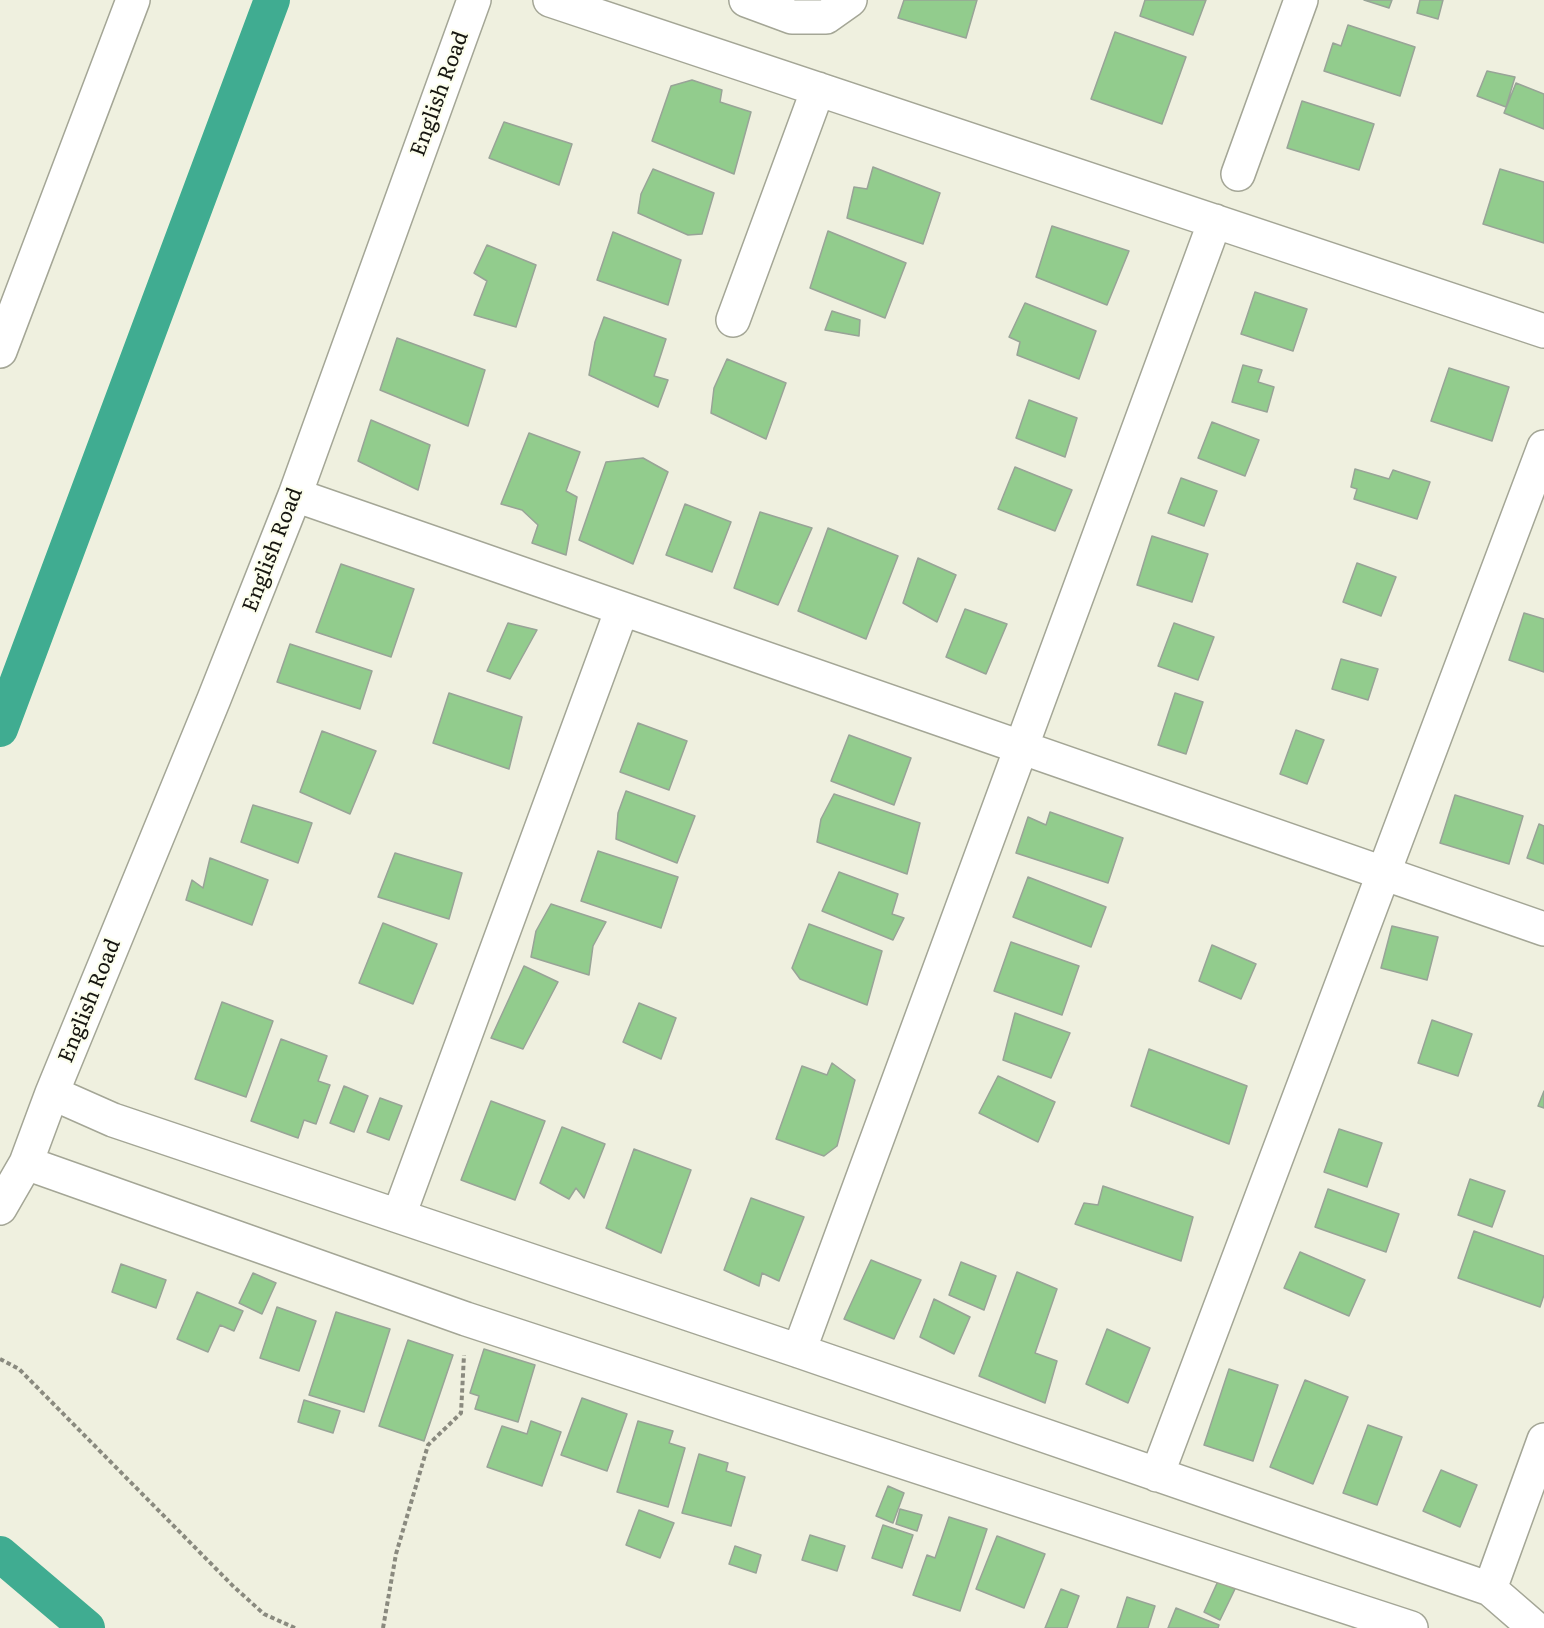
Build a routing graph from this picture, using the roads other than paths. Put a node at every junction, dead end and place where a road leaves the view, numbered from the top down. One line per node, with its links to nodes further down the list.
1 (133, 0): 12 (street)
2 (474, 0): 14 (street, English Road)
3 (550, 0): 7 (street)
4 (746, 0): 5 (street)
5 (850, 0)
6 (1301, 0): 8 (street)
7 (818, 89): 9 (street); 10 (street)
8 (1238, 174)
9 (1215, 221): 11 (street); 16 (street)
10 (733, 320)
11 (1544, 331)
12 (0, 351)
13 (1544, 447): 17 (street)
14 (295, 495): 15 (street); 19 (street, English Road)
15 (622, 609): 16 (street); 22 (street)
16 (1022, 748): 17 (street); 23 (street)
17 (1384, 873): 18 (street); 25 (street)
18 (1544, 929)
19 (52, 1093): 20 (street, English Road); 22 (street)
20 (26, 1163): 21 (street, English Road); 27 (street)
21 (0, 1208)
22 (399, 1215): 23 (street)
23 (799, 1351): 25 (street)
24 (1544, 1440): 26 (street)
25 (1157, 1475): 26 (street)
26 (1490, 1589): 28 (street)
27 (1411, 1628)
28 (1535, 1628)

